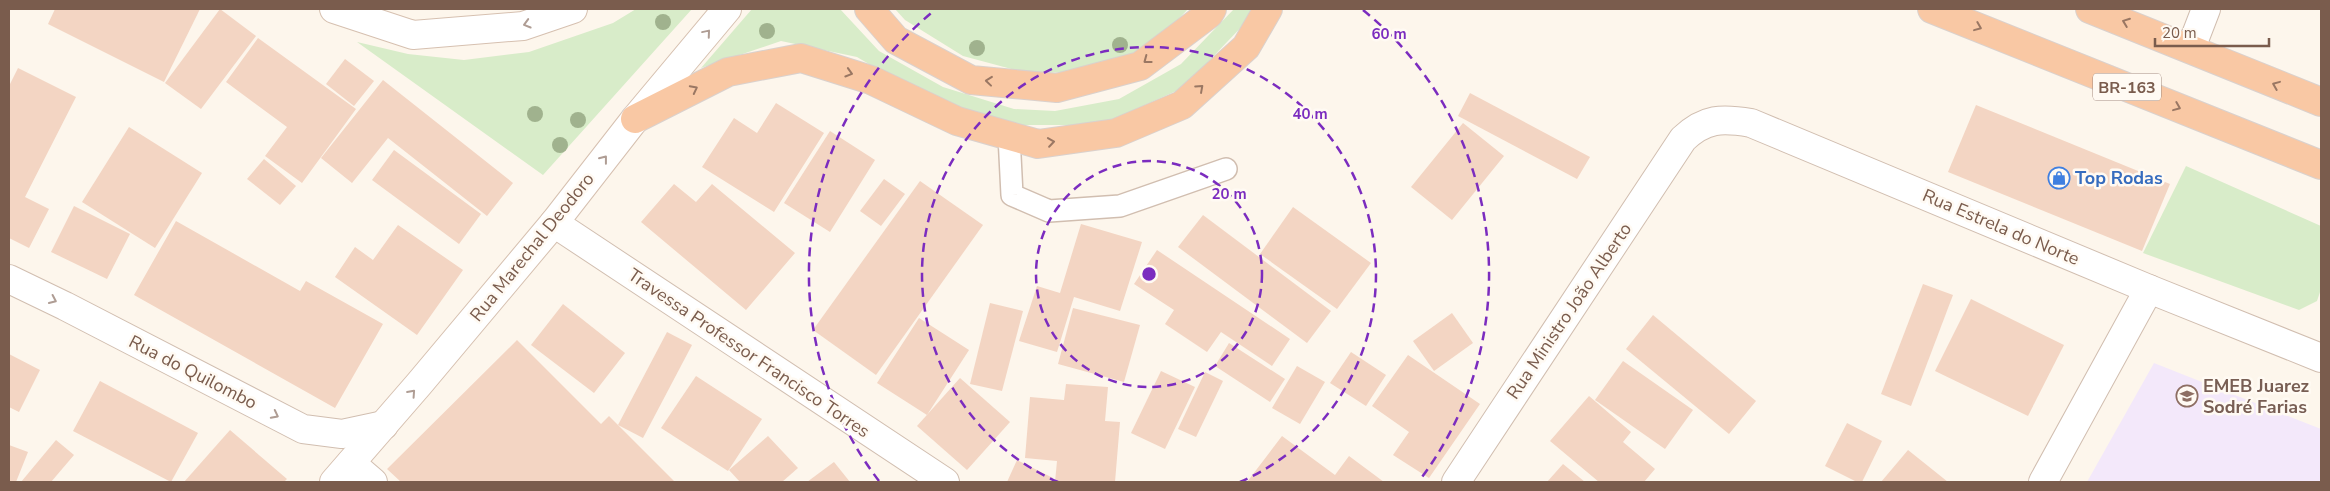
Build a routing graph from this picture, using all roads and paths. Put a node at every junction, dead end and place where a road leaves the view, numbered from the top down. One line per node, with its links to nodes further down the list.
1 (334, 9): 2 (street, one-way to 1)
2 (574, 9)
3 (727, 9): 12 (street, Rua Marechal Deodoro, one-way to 3)
4 (869, 9): 5 (highway, one-way to 4)
5 (1212, 9)
6 (1268, 9): 13 (highway, one-way to 6)
7 (1932, 9): 15 (highway, BR-163, one-way to 15)
8 (2090, 9): 10 (highway, one-way to 8)
9 (2206, 9): 10 (street)
10 (2191, 48): 11 (highway, one-way to 10)
11 (2321, 102)
12 (635, 119): 13 (highway, one-way to 13); 17 (street, Rua Marechal Deodoro, one-way to 12)
13 (1009, 136): 16 (lane)
14 (1683, 140): 19 (street, Rua Estrela do Norte); 25 (street, Rua Ministro João Alberto)
15 (2321, 166)
16 (1226, 169)
17 (554, 223): 21 (street, Rua Marechal Deodoro, one-way to 17); 24 (street, Travessa Professor Francisco Torres)
18 (9, 279): 21 (street, Rua do Quilombo, one-way to 21)
19 (2150, 289): 20 (street, Rua Estrela do Norte); 26 (street)
20 (2320, 356)
21 (384, 425): 22 (street, Rua Marechal Deodoro)
22 (342, 473): 23 (street)
23 (373, 482)
24 (945, 482)
25 (1456, 482)
26 (2043, 482)

